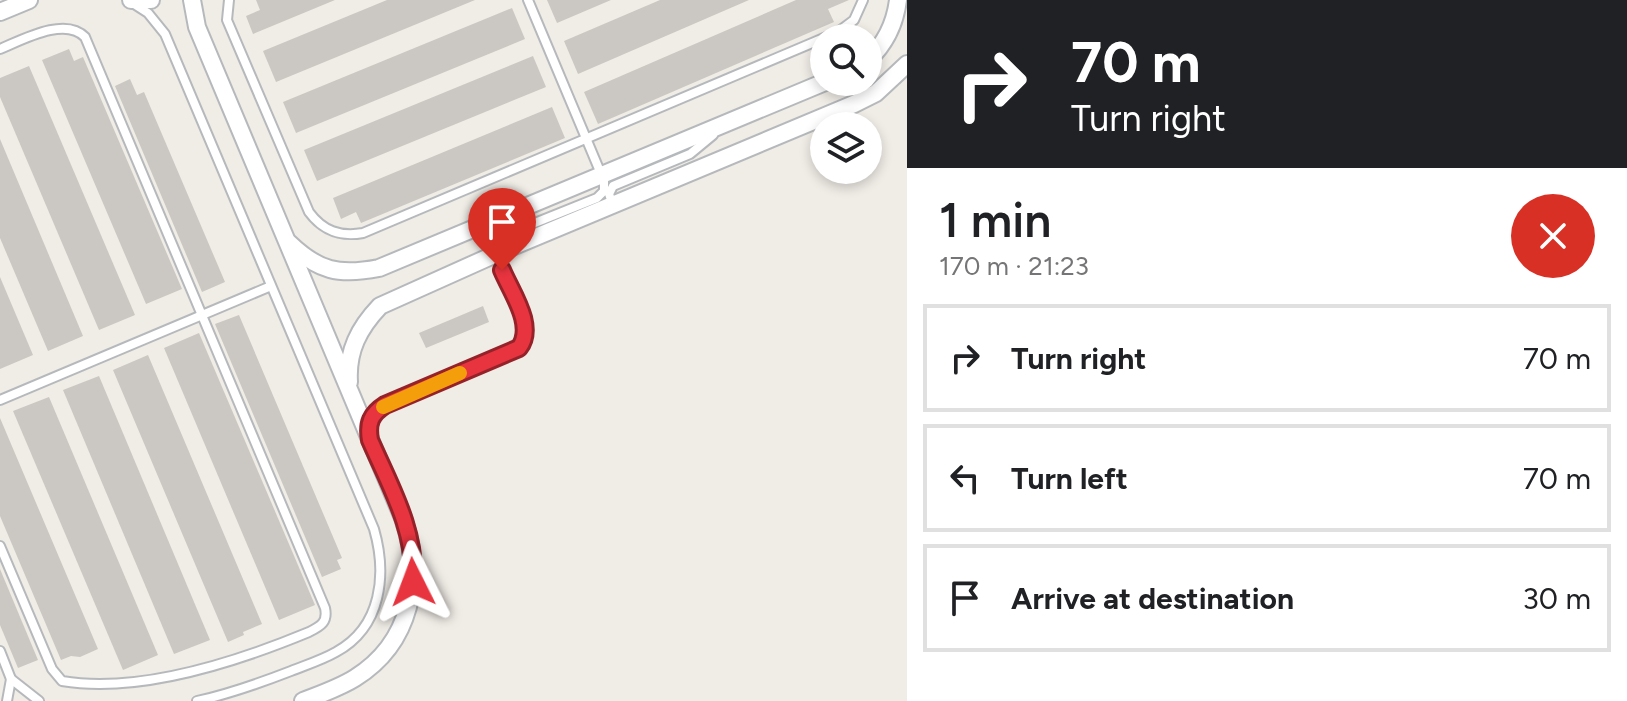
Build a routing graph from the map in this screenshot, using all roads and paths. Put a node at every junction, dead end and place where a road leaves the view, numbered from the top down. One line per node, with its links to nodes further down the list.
1 (29, 0): 9 (street)
2 (128, 0): 3 (street); 21 (lane)
3 (151, 0)
4 (192, 0): 18 (street)
5 (229, 0): 15 (lane)
6 (528, 0): 15 (lane)
7 (863, 0): 15 (lane)
8 (898, 0): 10 (street)
9 (0, 12)
10 (882, 45)
11 (0, 49): 22 (lane)
12 (907, 64): 17 (street)
13 (810, 88): 14 (street)
14 (730, 122): 16 (street); 17 (lane)
15 (586, 139): 16 (lane)
16 (601, 175): 18 (street); 20 (lane)
17 (613, 205): 19 (street)
18 (283, 237): 23 (street)
19 (507, 249): 20 (street); 25 (lane)
20 (477, 262): 23 (street)
21 (271, 286): 22 (lane); 31 (lane)
22 (202, 314): 24 (lane); 26 (lane)
23 (349, 392): 25 (street)
24 (0, 400)
25 (370, 440): 32 (street)
26 (0, 546)
27 (0, 651): 28 (lane)
28 (11, 679): 29 (lane); 30 (lane)
29 (7, 701)
30 (39, 701)
31 (197, 701)
32 (303, 701)

